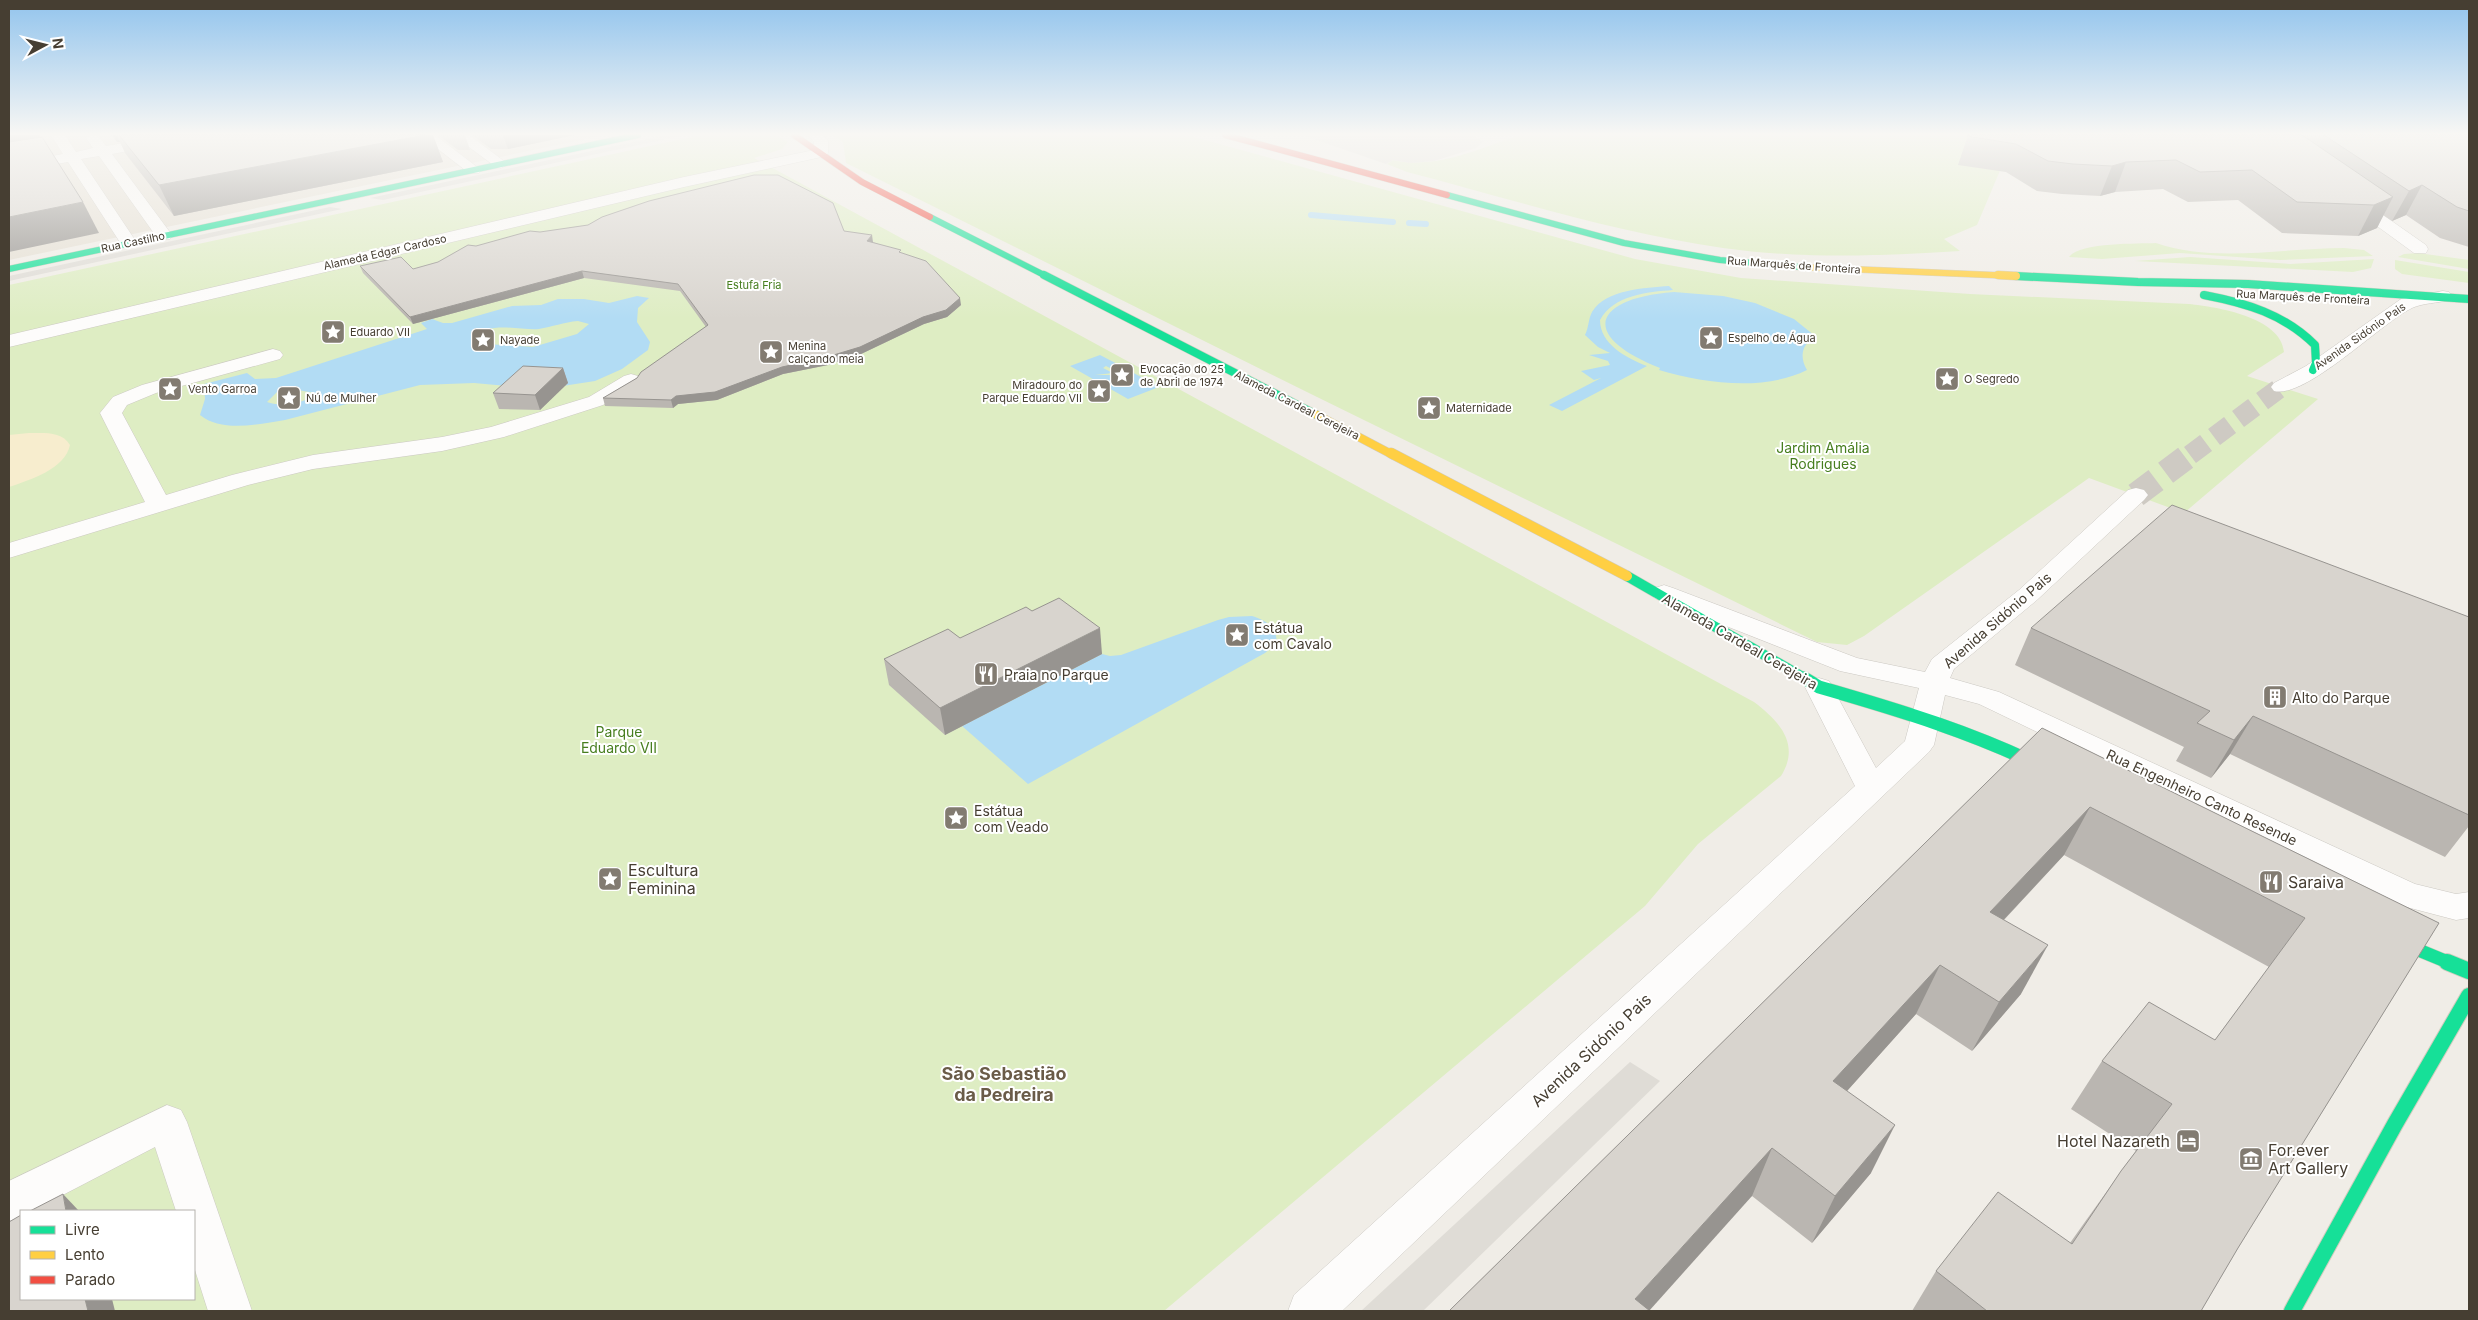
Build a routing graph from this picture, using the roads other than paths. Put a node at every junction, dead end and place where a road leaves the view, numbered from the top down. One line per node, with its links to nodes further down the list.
1 (99, 197): 9 (street)
2 (136, 197): 8 (street)
3 (347, 197): 8 (street, Rua Castilho)
4 (622, 197): 17 (street, Alameda Edgar Cardoso)
5 (891, 197): 25 (street, Alameda Cardeal Cerejeira)
6 (1453, 197): 12 (street, Rua Marquês de Fronteira)
7 (2347, 197): 10 (street)
8 (164, 235): 9 (street, Rua Castilho)
9 (129, 243): 11 (street, Rua Castilho)
10 (2420, 249)
11 (9, 268)
12 (2138, 282): 13 (street, Rua Marquês de Fronteira); 14 (street, Rua Marquês de Fronteira)
13 (2175, 290): 16 (street, Rua Marquês de Fronteira); 19 (street)
14 (2443, 296): 15 (street, Rua Marquês de Fronteira); 16 (street, Avenida Sidónio Pais)
15 (2469, 300): 16 (street, Rua Marquês de Fronteira)
16 (2407, 303): 19 (street, Avenida Sidónio Pais)
17 (9, 341)
18 (273, 355): 23 (street)
19 (2313, 370): 21 (street, Avenida Sidónio Pais)
20 (631, 380): 23 (street)
21 (2281, 387)
22 (2136, 495): 26 (street, Avenida Sidónio Pais)
23 (159, 505): 24 (street)
24 (9, 551)
25 (1643, 584): 26 (street, Alameda Cardeal Cerejeira); 27 (street, Alameda Cardeal Cerejeira)
26 (1934, 683): 28 (street, Avenida Sidónio Pais); 31 (street, Rua Engenheiro Canto Resende)
27 (1819, 687): 28 (street, Alameda Cardeal Cerejeira); 30 (street)
28 (1926, 718): 29 (street); 30 (street, Avenida Sidónio Pais)
29 (2056, 773)
30 (1872, 789): 37 (street, Avenida Sidónio Pais)
31 (2469, 904)
32 (2380, 934): 33 (street)
33 (2469, 971)
34 (2469, 996): 38 (street)
35 (9, 1202): 36 (street)
36 (230, 1311)
37 (1310, 1311)
38 (2292, 1311)

